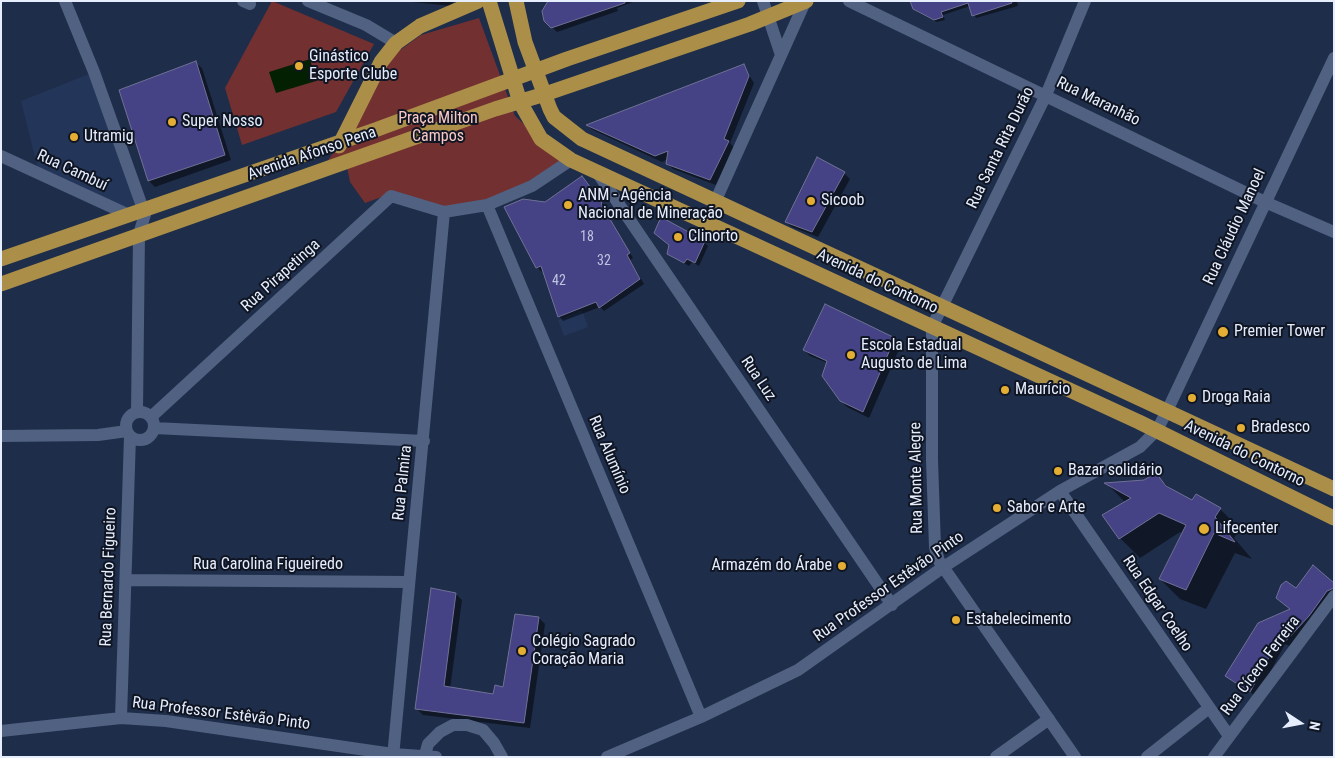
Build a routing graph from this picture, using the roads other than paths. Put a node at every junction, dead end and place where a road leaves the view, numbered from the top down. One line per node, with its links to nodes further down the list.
1 (65, 1): 30 (street)
2 (308, 1): 14 (street)
3 (478, 1): 14 (main road)
4 (489, 1): 18 (main road, Avenida do Contorno)
5 (497, 1): 6 (main road)
6 (503, 1)
7 (738, 1): 17 (main road, Avenida Afonso Pena)
8 (763, 1): 13 (street)
9 (849, 1): 20 (street, Rua Maranhão)
10 (1086, 1): 20 (street, Rua Santa Rita Durão)
11 (805, 2): 13 (main road, Avenida Afonso Pena); 15 (street)
12 (519, 4): 17 (main road, Avenida do Contorno)
13 (768, 16): 15 (street); 19 (main road, Avenida Afonso Pena)
14 (396, 42): 22 (main road)
15 (781, 55): 27 (street)
16 (1334, 58): 28 (street, Rua Cláudio Manoel)
17 (535, 71): 18 (main road, Avenida Afonso Pena); 19 (main road, Avenida do Contorno)
18 (512, 80): 21 (main road, Avenida do Contorno); 22 (main road, Avenida Afonso Pena)
19 (545, 94): 21 (main road, Avenida Afonso Pena); 27 (main road, Avenida do Contorno)
20 (1046, 94): 28 (street, Rua Maranhão); 37 (street, Rua Santa Rita Durão)
21 (520, 102): 24 (main road, Avenida do Contorno); 25 (main road, Avenida Afonso Pena)
22 (343, 141): 25 (main road); 30 (main road, Avenida Afonso Pena)
23 (1, 156): 32 (street, Rua Cambuí)
24 (571, 160): 26 (main road, Avenida do Contorno); 29 (street)
25 (313, 172): 34 (main road, Avenida Afonso Pena)
26 (597, 172): 38 (main road, Avenida do Contorno); 53 (street, Rua Luz)
27 (716, 202): 37 (main road, Avenida do Contorno)
28 (1265, 202): 33 (street, Rua Maranhão); 39 (street, Rua Cláudio Manoel)
29 (487, 204): 31 (street); 55 (street, Rua Alumínio)
30 (145, 208): 32 (main road, Avenida Afonso Pena); 34 (street)
31 (444, 212): 41 (street, Rua Pirapetinga); 45 (street, Rua Palmira)
32 (129, 215): 35 (main road, Avenida Afonso Pena)
33 (1334, 232)
34 (139, 234): 36 (main road, Avenida Afonso Pena); 40 (street)
35 (1, 259)
36 (1, 284)
37 (943, 308): 38 (street); 39 (main road, Avenida do Contorno)
38 (932, 327): 42 (main road, Avenida do Contorno); 49 (street, Rua Monte Alegre)
39 (1167, 411): 42 (street, Rua Professor Estêvão Pinto); 46 (main road, Avenida do Contorno)
40 (137, 412): 41 (street); 43 (street)
41 (152, 423): 43 (street); 45 (street)
42 (1157, 430): 47 (street, Rua Professor Estêvão Pinto); 48 (main road, Avenida do Contorno)
43 (128, 434): 44 (street); 50 (street, Rua Bernardo Figueiro)
44 (1, 436)
45 (424, 441): 51 (street, Rua Palmira)
46 (1334, 489)
47 (1060, 490): 49 (street, Rua Professor Estêvão Pinto); 54 (street, Rua Edgar Coelho)
48 (1334, 518)
49 (942, 568): 53 (street, Rua Professor Estêvão Pinto); 57 (street, Rua Monte Alegre)
50 (126, 580): 51 (street, Rua Carolina Figueiredo); 56 (street, Rua Bernardo Figueiro)
51 (409, 582): 60 (street, Rua Palmira)
52 (1334, 596): 59 (street, Rua Cícero Ferreira)
53 (892, 605): 55 (street, Rua Professor Estêvão Pinto)
54 (1209, 708): 59 (street, Rua Edgar Coelho); 66 (street)
55 (701, 717): 63 (street, Rua Professor Estêvão Pinto)
56 (121, 718): 58 (street, Rua Professor Estêvão Pinto); 60 (street, Rua Professor Estêvão Pinto)
57 (1049, 719): 64 (street); 65 (street, Rua Monte Alegre)
58 (1, 731)
59 (1229, 736): 67 (street, Rua Cícero Ferreira)
60 (393, 755): 61 (street, Rua Professor Estêvão Pinto)
61 (430, 756): 62 (street)
62 (502, 757)
63 (607, 757)
64 (996, 757)
65 (1075, 757)
66 (1147, 757)
67 (1214, 757)

